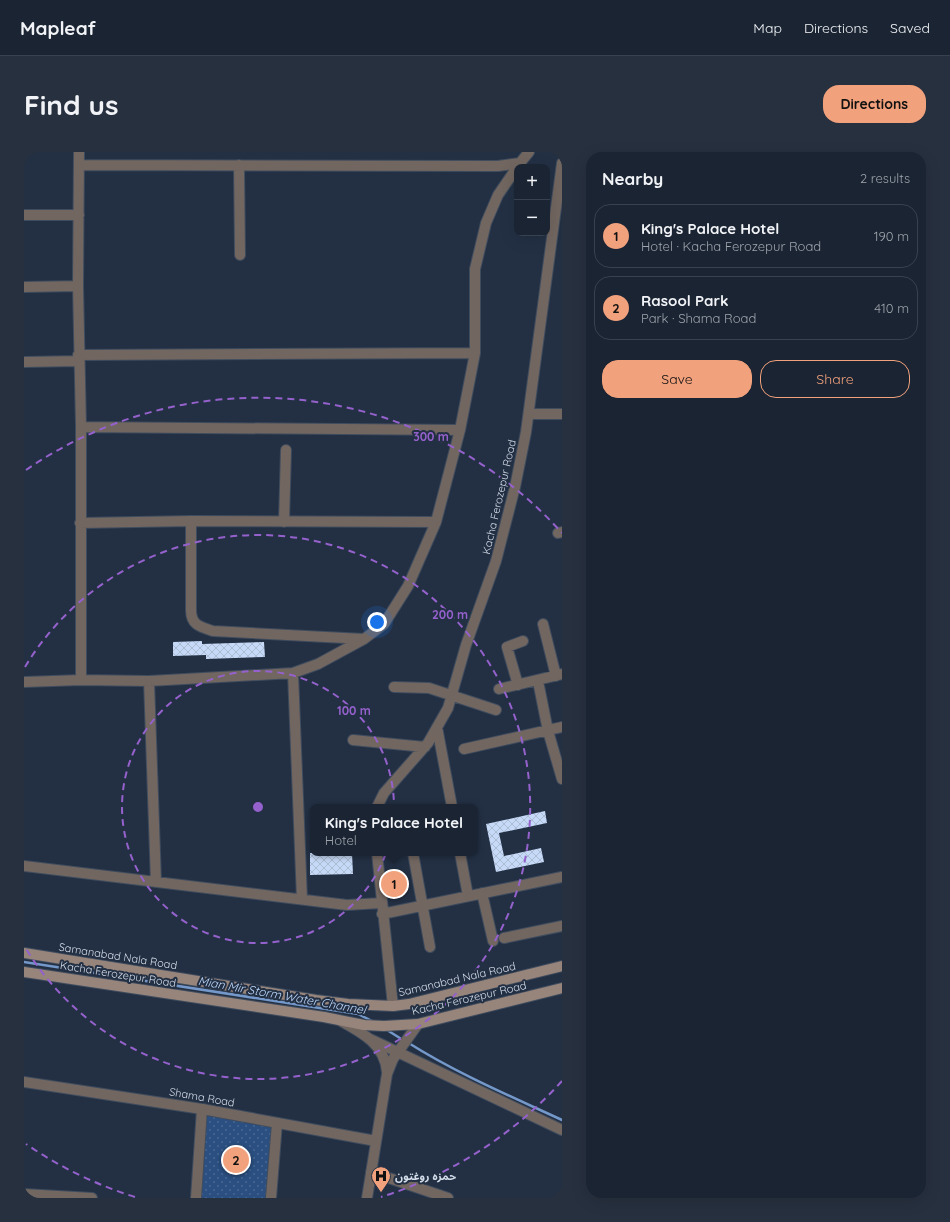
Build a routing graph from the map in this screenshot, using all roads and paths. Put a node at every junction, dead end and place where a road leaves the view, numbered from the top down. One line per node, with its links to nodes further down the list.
1 (79, 152): 5 (street)
2 (529, 152): 3 (street)
3 (520, 162): 6 (street); 12 (street)
4 (562, 163): 15 (street, Kacha Ferozepur Road)
5 (80, 165): 6 (street); 8 (street)
6 (239, 165): 9 (street)
7 (24, 215): 8 (street)
8 (79, 215): 10 (street)
9 (240, 255)
10 (78, 286): 11 (street); 13 (street)
11 (24, 287)
12 (474, 353): 13 (street); 18 (street)
13 (78, 358): 14 (street); 17 (street)
14 (24, 362)
15 (529, 414): 16 (street); 36 (street, Kacha Ferozepur Road)
16 (562, 414)
17 (81, 427): 18 (street); 23 (street)
18 (460, 430): 22 (street)
19 (286, 450): 21 (street)
20 (191, 521): 21 (street); 23 (street); 25 (street)
21 (284, 522): 22 (street)
22 (436, 522): 25 (street)
23 (80, 523): 29 (street)
24 (543, 624): 28 (street)
25 (364, 639): 27 (street)
26 (523, 641): 33 (street)
27 (293, 673): 30 (street); 55 (street)
28 (559, 675): 31 (street)
29 (81, 680): 30 (street); 32 (street)
30 (149, 681): 52 (street)
31 (538, 681): 33 (street); 40 (street)
32 (24, 682)
33 (518, 685): 35 (street)
34 (394, 687): 36 (street)
35 (499, 689)
36 (452, 695): 37 (street); 38 (street, Kacha Ferozepur Road)
37 (496, 710)
38 (437, 727): 42 (street, Kacha Ferozepur Road); 46 (street)
39 (562, 727): 40 (street)
40 (548, 731): 43 (street); 44 (street)
41 (353, 740): 42 (street)
42 (425, 747): 45 (street, Kacha Ferozepur Road)
43 (464, 749)
44 (562, 779)
45 (378, 804)
46 (451, 804)
47 (377, 856): 56 (street)
48 (414, 856): 57 (street)
49 (461, 856): 54 (street)
50 (24, 866): 52 (street)
51 (562, 877): 53 (street)
52 (156, 882): 55 (street)
53 (482, 893): 54 (street); 61 (street)
54 (468, 896): 57 (street)
55 (302, 899): 56 (street)
56 (381, 903): 58 (street)
57 (423, 905): 58 (street); 62 (street)
58 (382, 914): 67 (street)
59 (562, 926): 60 (street)
60 (504, 938)
61 (493, 941)
62 (430, 947)
63 (24, 953): 67 (main road, Samanabad Nala Road)
64 (562, 966): 67 (main road, Samanabad Nala Road)
65 (24, 972): 68 (main road, Kacha Ferozepur Road)
66 (562, 988): 69 (main road, Kacha Ferozepur Road)
67 (393, 1006)
68 (339, 1020): 69 (main road, Kacha Ferozepur Road); 70 (street)
69 (418, 1024): 71 (street)
70 (370, 1039): 71 (street); 72 (street)
71 (396, 1053): 72 (street); 76 (street)
72 (387, 1074): 77 (street)
73 (24, 1082): 74 (street, Shama Road)
74 (202, 1109): 75 (street, Shama Road); 81 (street)
75 (277, 1123): 77 (street, Shama Road); 82 (street)
76 (562, 1130)
77 (376, 1141): 78 (street)
78 (371, 1172): 83 (street); 84 (street)
79 (24, 1194): 80 (street)
80 (92, 1198)
81 (196, 1198)
82 (271, 1198)
83 (367, 1198)
84 (448, 1198)

